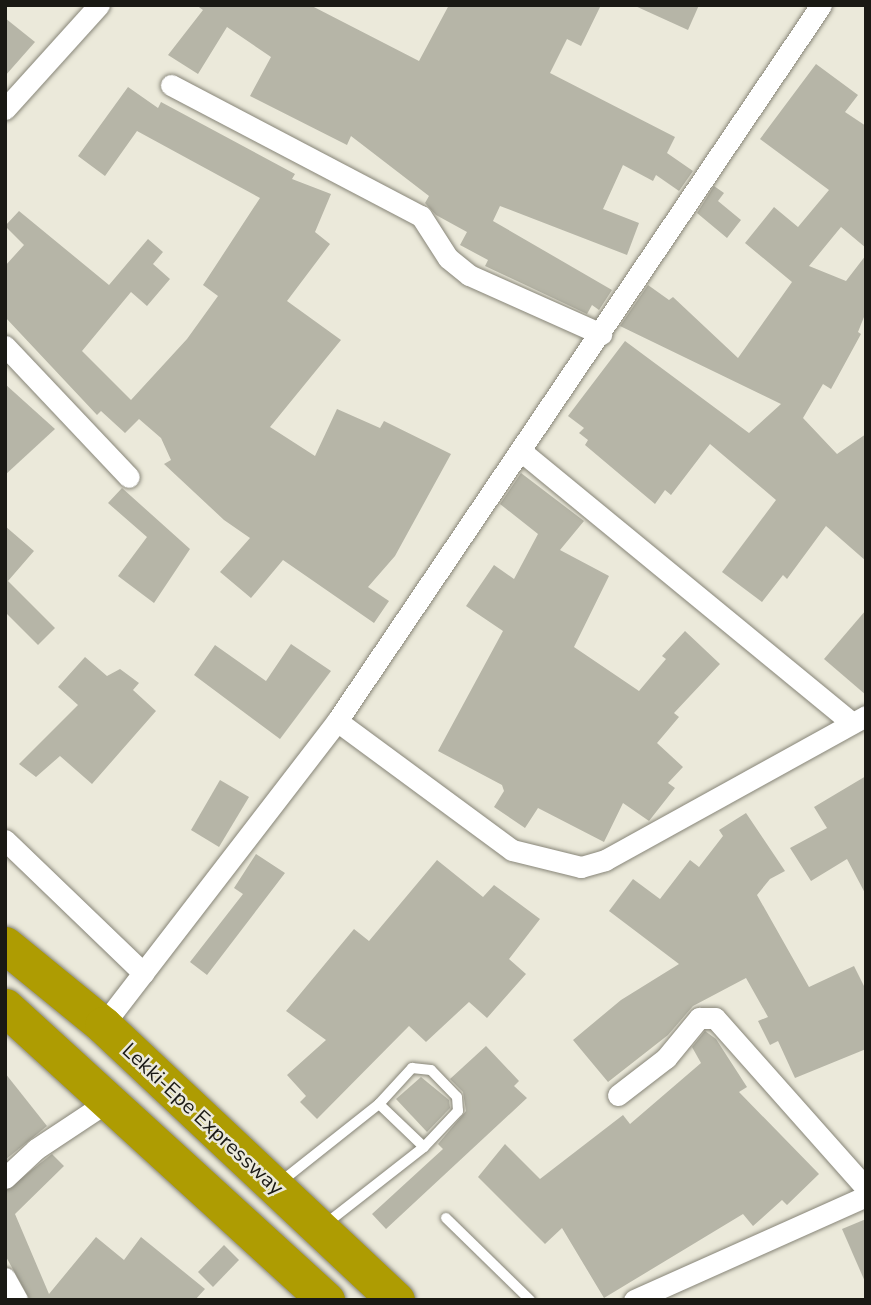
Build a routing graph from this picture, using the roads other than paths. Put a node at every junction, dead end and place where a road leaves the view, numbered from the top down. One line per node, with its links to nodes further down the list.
1 (99, 5): 4 (street)
2 (821, 5): 5 (street)
3 (171, 85): 5 (street)
4 (5, 109)
5 (601, 334): 7 (street)
6 (5, 346): 8 (street)
7 (521, 451): 9 (street); 10 (street)
8 (129, 477)
9 (859, 719): 10 (street)
10 (337, 721): 13 (street)
11 (5, 840): 13 (street)
12 (5, 945): 15 (highway, Lekki-Epe Expressway)
13 (143, 973): 15 (street)
14 (5, 1007): 17 (highway)
15 (103, 1025): 21 (highway, Lekki-Epe Expressway)
16 (618, 1096): 22 (street)
17 (107, 1102): 20 (street); 28 (highway)
18 (379, 1104): 19 (lane); 19 (lane); 21 (lane)
19 (424, 1147): 25 (lane)
20 (5, 1178)
21 (276, 1185): 25 (highway, Lekki-Epe Expressway)
22 (866, 1188)
23 (866, 1196): 31 (street)
24 (446, 1218): 30 (lane)
25 (318, 1230): 29 (highway, Lekki-Epe Expressway)
26 (5, 1278): 27 (street)
27 (17, 1300)
28 (326, 1300)
29 (396, 1300)
30 (530, 1300)
31 (634, 1300)

